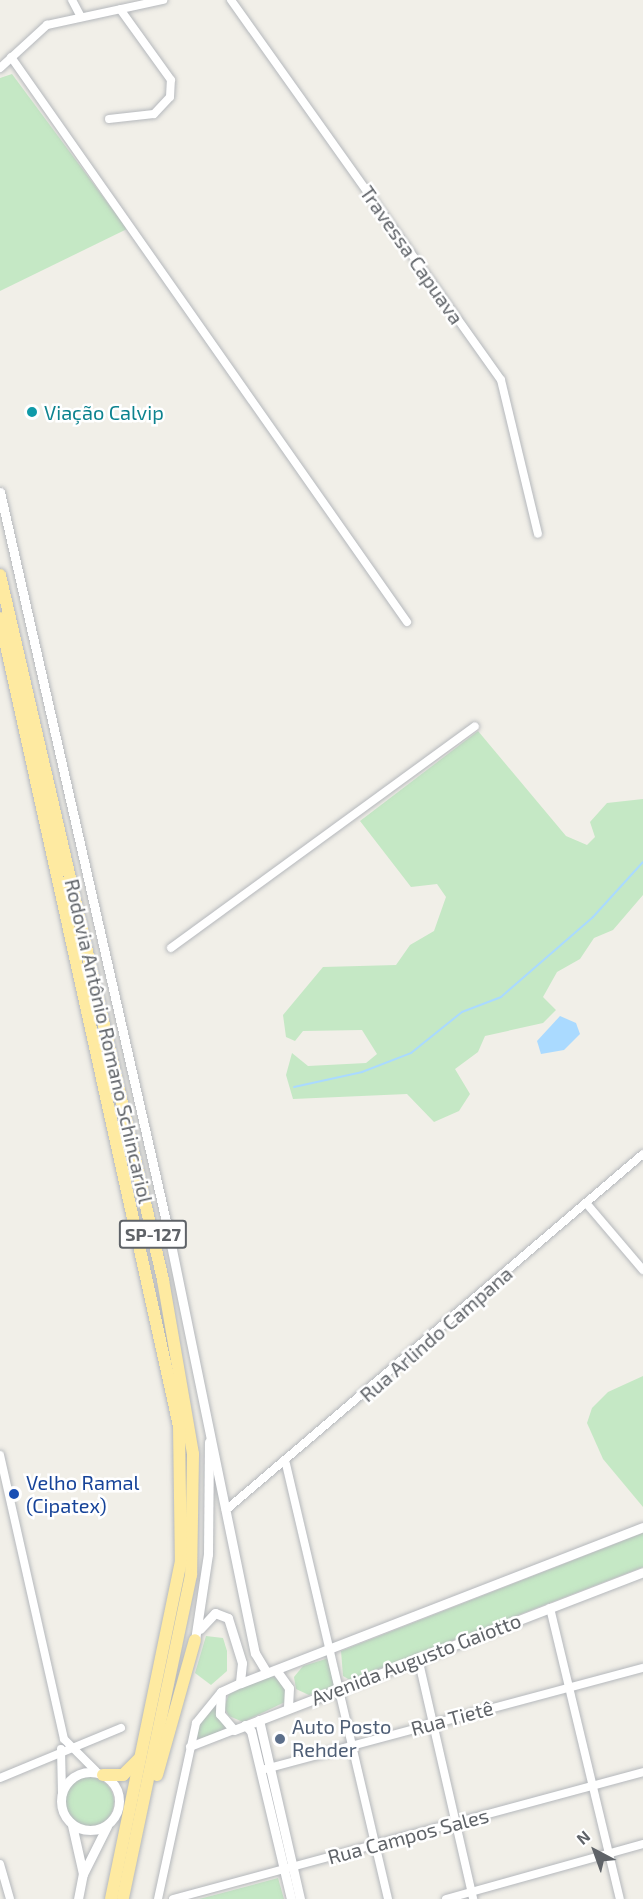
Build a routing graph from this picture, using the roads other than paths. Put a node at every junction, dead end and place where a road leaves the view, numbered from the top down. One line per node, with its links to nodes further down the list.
1 (72, 0): 5 (street)
2 (163, 0): 4 (street)
3 (231, 0): 10 (street, Travessa Capuava)
4 (120, 9): 5 (street); 8 (street)
5 (81, 17): 6 (street)
6 (11, 57): 7 (street); 13 (street)
7 (0, 68)
8 (109, 119)
9 (0, 492): 19 (street)
10 (538, 534)
11 (0, 575): 53 (highway, Rodovia Antônio Romano Schincariol / SP-127)
12 (0, 618): 46 (highway, Rodovia Antônio Romano Schincariol / SP-127)
13 (407, 622)
14 (475, 726): 15 (street)
15 (171, 948)
16 (643, 1154): 17 (street, Rua Arlindo Campana)
17 (586, 1203): 18 (street); 21 (street, Rua Arlindo Campana)
18 (643, 1270)
19 (208, 1422): 22 (street); 26 (street)
20 (0, 1455): 41 (street)
21 (286, 1464): 22 (street, Rua Arlindo Campana); 27 (street)
22 (226, 1510): 30 (street)
23 (643, 1527): 27 (street, Avenida Augusto Gaiotto)
24 (643, 1572): 25 (street, Avenida Augusto Gaiotto)
25 (550, 1608): 28 (street, Avenida Augusto Gaiotto); 32 (street)
26 (195, 1640): 31 (street); 53 (highway)
27 (330, 1649): 30 (street, Avenida Augusto Gaiotto); 33 (street)
28 (418, 1658): 33 (street, Avenida Augusto Gaiotto); 37 (street)
29 (643, 1668): 32 (street, Rua Tietê)
30 (271, 1672): 31 (street, Avenida Augusto Gaiotto); 35 (street)
31 (240, 1683): 34 (street, Avenida Augusto Gaiotto)
32 (570, 1687): 37 (street, Rua Tietê); 51 (street)
33 (340, 1688): 35 (street, Avenida Augusto Gaiotto); 42 (street)
34 (221, 1692): 40 (street); 43 (street)
35 (288, 1708): 36 (street, Avenida Augusto Gaiotto)
36 (259, 1720): 38 (street, Avenida Augusto Gaiotto); 47 (street)
37 (432, 1723): 42 (street, Rua Tietê); 54 (street)
38 (245, 1725): 40 (street, Avenida Augusto Gaiotto); 47 (street)
39 (121, 1728): 44 (street)
40 (234, 1730): 43 (street, Avenida Augusto Gaiotto)
41 (64, 1739): 44 (street); 45 (street)
42 (352, 1745): 47 (street, Rua Tietê); 57 (street)
43 (190, 1747): 68 (street)
44 (70, 1749): 45 (street); 49 (street)
45 (59, 1753): 50 (street); 52 (street)
46 (142, 1754): 49 (highway); 66 (highway, Rodovia Antônio Romano Schincariol / SP-127)
47 (265, 1768): 61 (street)
48 (643, 1772): 51 (street, Rua Campos Sales)
49 (99, 1773): 52 (street); 56 (street)
50 (0, 1778)
51 (593, 1786): 54 (street, Rua Campos Sales); 59 (street)
52 (62, 1794): 55 (street)
53 (141, 1819): 67 (highway, Rodovia Antônio Romano Schincariol / SP-127)
54 (455, 1823): 57 (street, Rua Campos Sales); 63 (street)
55 (72, 1825): 56 (street); 62 (street)
56 (107, 1826): 62 (street)
57 (375, 1844): 61 (street, Rua Campos Sales); 72 (street)
58 (643, 1844): 59 (street)
59 (610, 1853): 63 (street); 74 (street)
60 (0, 1864): 64 (street)
61 (288, 1868): 69 (street, Rua Campos Sales); 70 (street); 71 (street)
62 (83, 1874): 65 (street)
63 (472, 1895): 73 (street)
64 (10, 1899)
65 (78, 1899)
66 (111, 1899)
67 (123, 1899)
68 (158, 1899)
69 (173, 1899)
70 (291, 1899)
71 (300, 1899)
72 (388, 1899)
73 (446, 1899)
74 (620, 1899)

